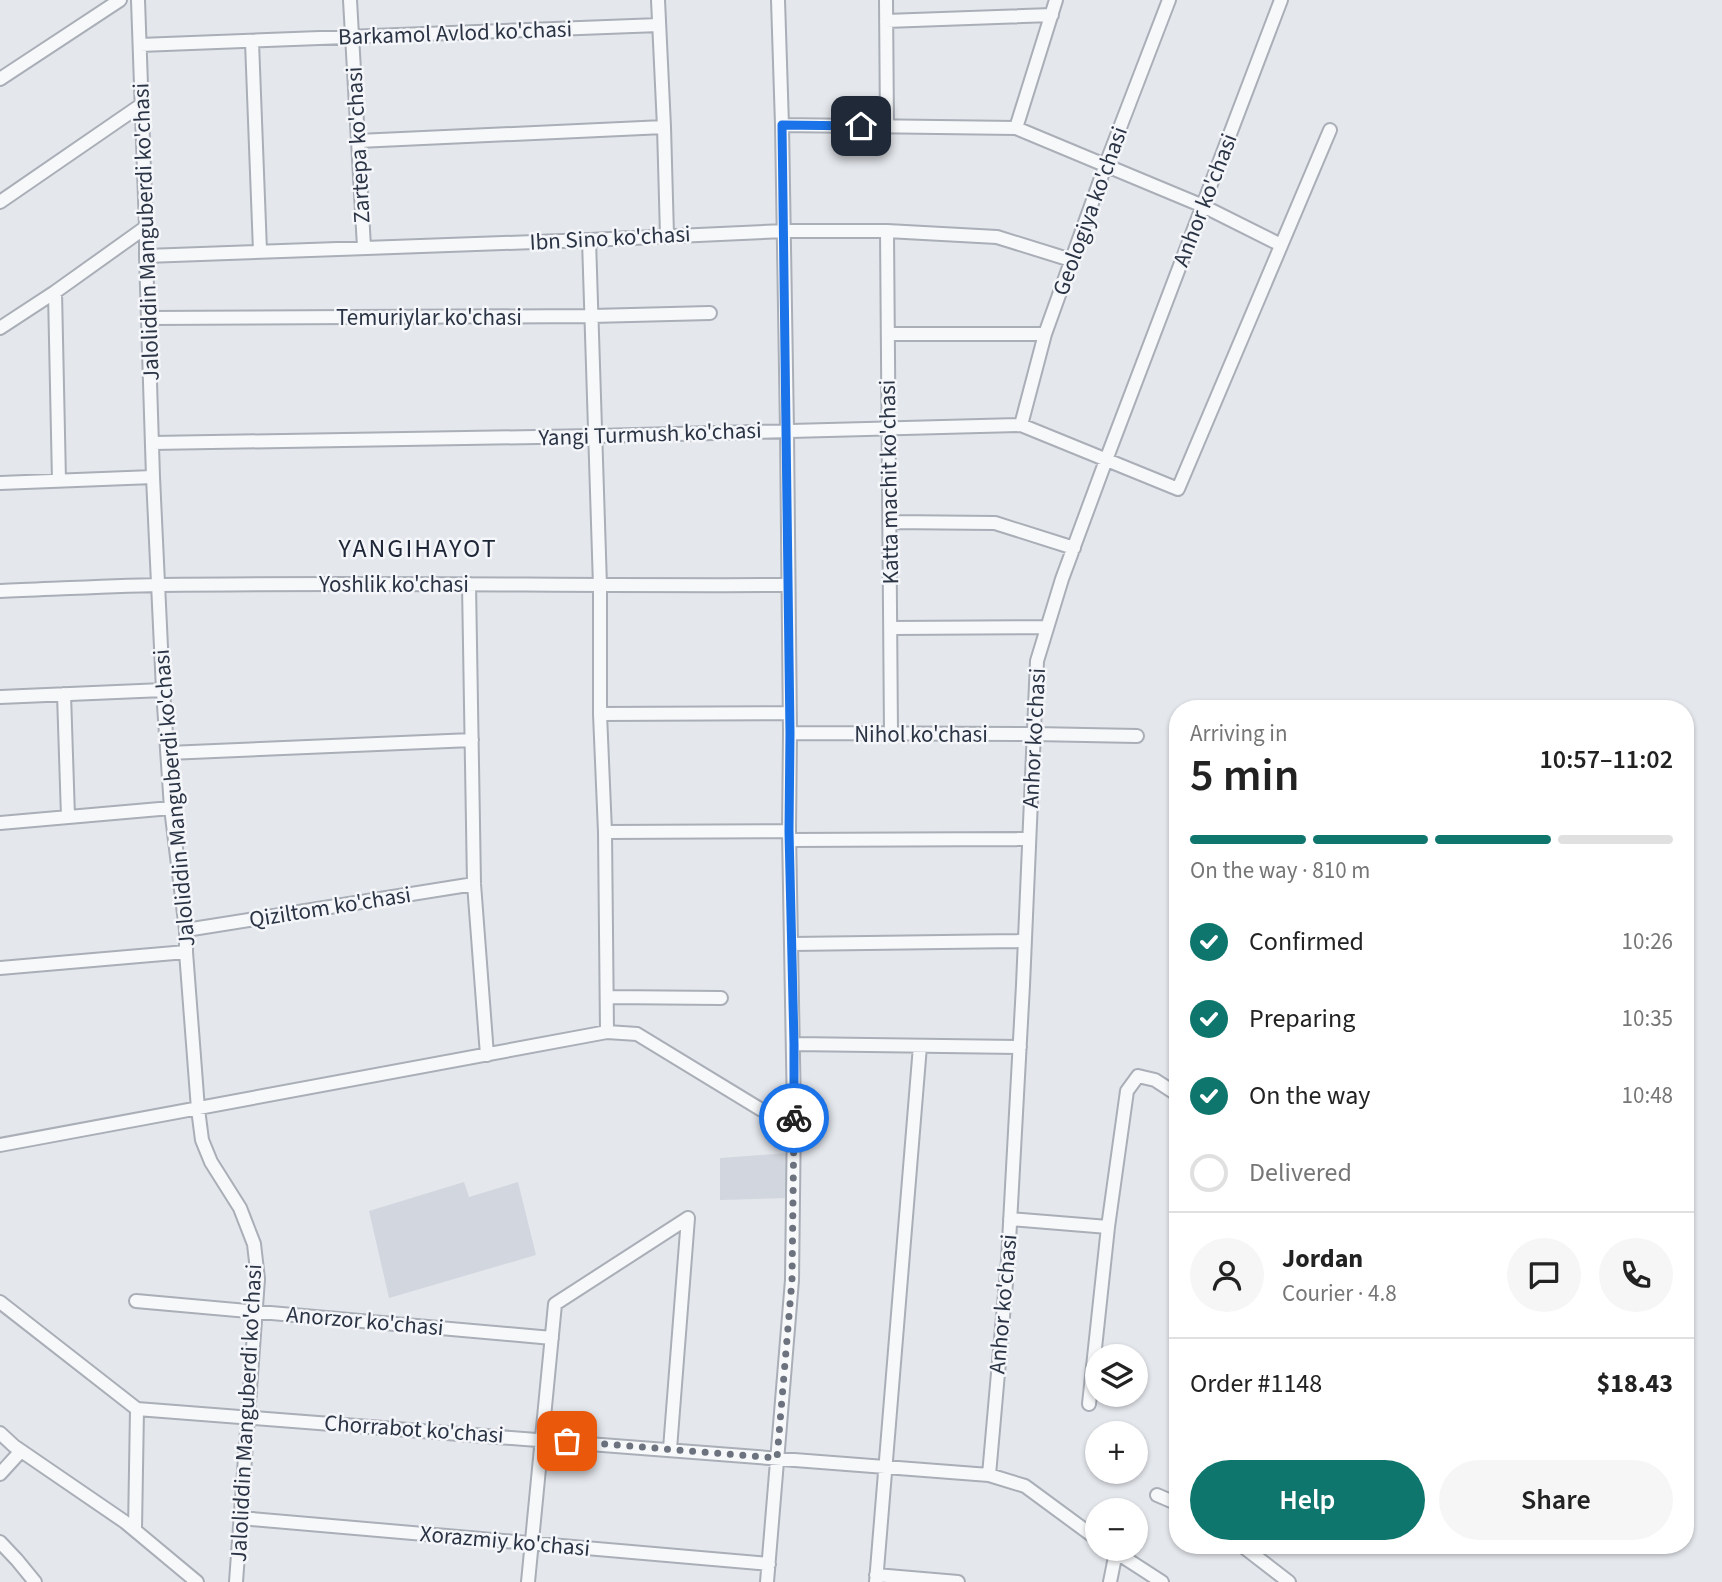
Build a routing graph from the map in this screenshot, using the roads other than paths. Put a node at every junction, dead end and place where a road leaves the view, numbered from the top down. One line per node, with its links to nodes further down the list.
1 (120, 0): 16 (street)
2 (138, 0): 15 (street, Jaloliddin Manguberdi ko'chasi)
3 (349, 0): 13 (street, Zartepa ko'chasi)
4 (658, 0): 12 (street)
5 (778, 0): 18 (street)
6 (886, 0): 11 (street)
7 (1056, 0): 10 (street)
8 (1169, 0): 24 (street, Geologiya ko'chasi)
9 (1281, 0): 26 (street, Anhor ko'chasi)
10 (1052, 15): 11 (street); 21 (street)
11 (887, 21): 19 (street)
12 (659, 25): 13 (street, Barkamol Avlod ko'chasi); 20 (street)
13 (351, 37): 14 (street, Barkamol Avlod ko'chasi); 23 (street, Zartepa ko'chasi)
14 (252, 42): 15 (street, Barkamol Avlod ko'chasi); 34 (street)
15 (140, 45): 17 (street, Jaloliddin Manguberdi ko'chasi)
16 (0, 79)
17 (141, 105): 25 (street); 27 (street, Jaloliddin Manguberdi ko'chasi)
18 (782, 125): 19 (street); 28 (street)
19 (887, 126): 21 (street)
20 (664, 127): 23 (street); 30 (street)
21 (1016, 128): 24 (street)
22 (1329, 130): 32 (street)
23 (358, 141): 33 (street, Zartepa ko'chasi)
24 (1106, 164): 26 (street); 36 (street, Geologiya ko'chasi)
25 (0, 202)
26 (1203, 206): 32 (street); 49 (street, Anhor ko'chasi)
27 (146, 227): 35 (street, Jaloliddin Manguberdi ko'chasi); 37 (street)
28 (784, 231): 29 (street, Ibn Sino ko'chasi); 30 (street, Ibn Sino ko'chasi); 46 (street)
29 (887, 231): 36 (street, Ibn Sino ko'chasi); 42 (street, Katta machit ko'chasi)
30 (667, 235): 31 (street, Ibn Sino ko'chasi)
31 (589, 240): 33 (street, Ibn Sino ko'chasi); 39 (street)
32 (1281, 245): 49 (street, Yangi Turmush ko'chasi)
33 (364, 247): 34 (street, Ibn Sino ko'chasi)
34 (260, 251): 35 (street, Ibn Sino ko'chasi)
35 (146, 256): 40 (street, Jaloliddin Manguberdi ko'chasi)
36 (1071, 260): 43 (street, Geologiya ko'chasi)
37 (55, 292): 41 (street); 51 (street)
38 (710, 313): 39 (street, Temuriylar ko'chasi)
39 (592, 316): 40 (street, Temuriylar ko'chasi); 47 (street)
40 (148, 318): 48 (street, Jaloliddin Manguberdi ko'chasi)
41 (0, 328)
42 (888, 334): 43 (street); 45 (street, Katta machit ko'chasi)
43 (1045, 334): 44 (street, Geologiya ko'chasi)
44 (1021, 425): 45 (street, Yangi Turmush ko'chasi); 49 (street, Yangi Turmush ko'chasi)
45 (889, 427): 46 (street, Yangi Turmush ko'chasi); 53 (street, Katta machit ko'chasi)
46 (787, 430): 47 (street, Yangi Turmush ko'chasi); 57 (street)
47 (596, 436): 48 (street, Yangi Turmush ko'chasi); 58 (street)
48 (152, 443): 50 (street, Jaloliddin Manguberdi ko'chasi)
49 (1106, 460): 54 (street, Anhor ko'chasi)
50 (153, 477): 51 (street); 56 (street, Jaloliddin Manguberdi ko'chasi)
51 (59, 481): 52 (street)
52 (0, 483)
53 (890, 522): 54 (street); 61 (street, Katta machit ko'chasi)
54 (1074, 548): 60 (street, Anhor ko'chasi)
55 (469, 584): 56 (street, Yoshlik ko'chasi); 58 (street, Yoshlik ko'chasi); 71 (street)
56 (158, 585): 59 (street, Yoshlik ko'chasi); 62 (street, Jaloliddin Manguberdi ko'chasi)
57 (787, 585): 58 (street, Yoshlik ko'chasi); 65 (street)
58 (600, 586): 66 (street)
59 (0, 591)
60 (1048, 626): 61 (street); 69 (street, Anhor ko'chasi)
61 (891, 628): 68 (street, Katta machit ko'chasi)
62 (163, 690): 63 (street); 72 (street, Jaloliddin Manguberdi ko'chasi)
63 (64, 694): 64 (street); 74 (street)
64 (0, 697)
65 (789, 713): 66 (street); 67 (street)
66 (600, 715): 76 (street)
67 (790, 733): 68 (street, Nihol ko'chasi); 77 (street)
68 (891, 734): 69 (street, Nihol ko'chasi)
69 (1034, 734): 70 (street, Nihol ko'chasi); 78 (street, Anhor ko'chasi)
70 (1137, 736)
71 (472, 740): 72 (street); 79 (street)
72 (168, 753): 73 (street, Jaloliddin Manguberdi ko'chasi)
73 (171, 808): 74 (street); 80 (street, Jaloliddin Manguberdi ko'chasi)
74 (68, 817): 75 (street)
75 (0, 823)
76 (605, 832): 77 (street); 85 (street)
77 (790, 836): 78 (street); 82 (street)
78 (1029, 839): 81 (street, Anhor ko'chasi)
79 (474, 884): 80 (street, Qiziltom ko'chasi); 91 (street)
80 (186, 930): 83 (street, Jaloliddin Manguberdi ko'chasi)
81 (1025, 941): 82 (street); 90 (street, Anhor ko'chasi)
82 (792, 944): 88 (street)
83 (186, 952): 84 (street); 93 (street, Jaloliddin Manguberdi ko'chasi)
84 (0, 968)
85 (607, 997): 86 (street); 87 (street)
86 (721, 998)
87 (607, 1032): 91 (street); 94 (street)
88 (794, 1044): 89 (street); 94 (street)
89 (920, 1046): 90 (street); 110 (street)
90 (1020, 1047): 96 (street, Anhor ko'chasi)
91 (487, 1055): 93 (street)
92 (1169, 1089): 97 (street)
93 (198, 1109): 95 (street); 100 (street, Jaloliddin Manguberdi ko'chasi)
94 (794, 1114): 109 (street)
95 (0, 1146)
96 (1010, 1219): 97 (street); 112 (street, Anhor ko'chasi)
97 (1108, 1227): 102 (street)
98 (0, 1301): 103 (street)
99 (136, 1301): 100 (street, Anorzor ko'chasi)
100 (256, 1312): 101 (street, Anorzor ko'chasi); 104 (street, Jaloliddin Manguberdi ko'chasi)
101 (552, 1338): 106 (street); 107 (street)
102 (1095, 1344)
103 (137, 1409): 104 (street, Chorrabot ko'chasi); 116 (street)
104 (248, 1416): 106 (street, Chorrabot ko'chasi); 115 (street, Jaloliddin Manguberdi ko'chasi)
105 (0, 1433): 108 (street)
106 (542, 1439): 107 (street, Chorrabot ko'chasi); 119 (street)
107 (670, 1449): 109 (street, Chorrabot ko'chasi)
108 (21, 1451): 111 (street); 116 (street)
109 (777, 1458): 110 (street, Chorrabot ko'chasi); 123 (street)
110 (886, 1466): 112 (street, Chorrabot ko'chasi); 124 (street)
111 (0, 1474)
112 (989, 1475): 117 (street, Chorrabot ko'chasi)
113 (1157, 1495): 114 (street)
114 (1169, 1500)
115 (240, 1518): 119 (street, Xorazmiy ko'chasi); 127 (street, Jaloliddin Manguberdi ko'chasi)
116 (135, 1530): 126 (street)
117 (1085, 1530)
118 (0, 1542): 125 (street)
119 (531, 1543): 123 (street, Xorazmiy ko'chasi); 128 (street)
120 (1253, 1554): 133 (street)
121 (1113, 1561): 131 (street)
122 (1130, 1561): 132 (street)
123 (769, 1564): 129 (street)
124 (876, 1579): 130 (street)
125 (35, 1582)
126 (197, 1582)
127 (236, 1582)
128 (528, 1582)
129 (767, 1582)
130 (958, 1582)
131 (1110, 1582)
132 (1162, 1582)
133 (1289, 1582)

